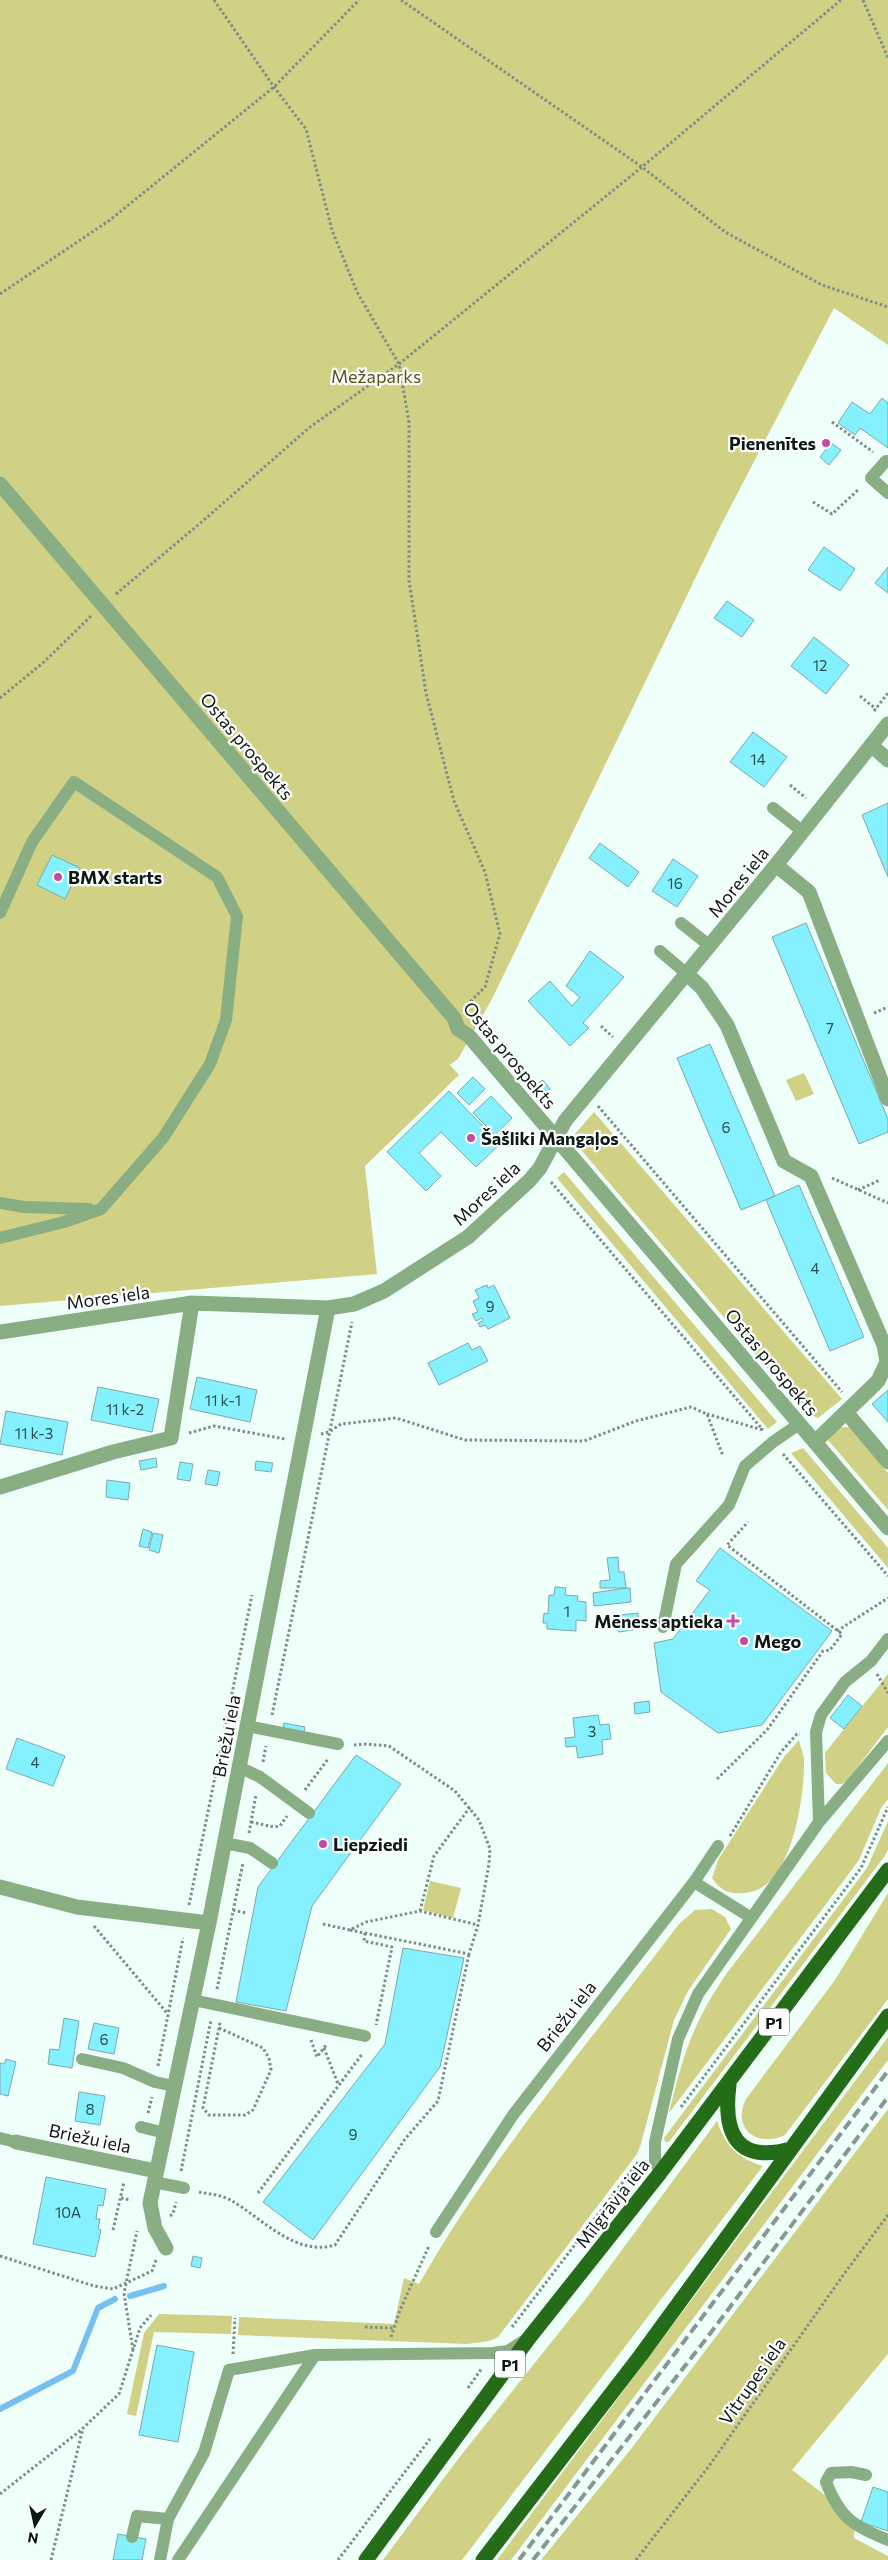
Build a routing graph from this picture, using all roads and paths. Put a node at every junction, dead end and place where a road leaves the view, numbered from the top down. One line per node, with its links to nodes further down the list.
1 (214, 0): 7 (path)
2 (359, 0): 7 (path)
3 (401, 0): 8 (path)
4 (841, 0): 8 (path)
5 (862, 0): 6 (path)
6 (888, 58)
7 (274, 87): 9 (path); 11 (path)
8 (642, 168): 10 (path); 11 (path)
9 (0, 294)
10 (888, 307)
11 (399, 364): 18 (path); 35 (path)
12 (832, 422): 13 (path)
13 (886, 461): 14 (lane)
14 (871, 478): 16 (lane); 17 (path)
15 (0, 484): 18 (street, Ostas prospekts)
16 (888, 493)
17 (813, 502)
18 (102, 605): 20 (path); 35 (street, Ostas prospekts)
19 (860, 696): 21 (path)
20 (0, 698)
21 (876, 708)
22 (888, 724): 23 (street, Mores iela)
23 (872, 745): 24 (street); 28 (street, Mores iela)
24 (888, 760)
25 (790, 785): 26 (path)
26 (806, 798)
27 (772, 808): 28 (lane)
28 (802, 831): 29 (street, Mores iela)
29 (776, 865): 32 (street, Mores iela); 39 (street)
30 (0, 913): 47 (lane)
31 (682, 923): 32 (lane)
32 (710, 946): 34 (street, Mores iela)
33 (660, 951): 34 (lane)
34 (687, 974): 38 (street, Mores iela); 42 (street)
35 (454, 1018): 40 (street, Ostas prospekts)
36 (601, 1026): 37 (path)
37 (613, 1037)
38 (587, 1093): 40 (street, Mores iela); 52 (path)
39 (888, 1099)
40 (557, 1138): 41 (street, Mores iela); 54 (street, Ostas prospekts)
41 (540, 1168): 50 (street, Mores iela); 53 (path)
42 (811, 1176): 44 (path); 52 (street)
43 (880, 1180): 44 (path)
44 (858, 1190): 46 (path)
45 (0, 1203): 47 (lane)
46 (888, 1203)
47 (101, 1209): 48 (lane)
48 (0, 1238)
49 (192, 1303): 50 (street, Mores iela); 51 (street, Mores iela); 56 (street)
50 (328, 1308): 57 (street, Briežu iela)
51 (0, 1332)
52 (849, 1408): 59 (street); 63 (street)
53 (707, 1414): 57 (path); 62 (path)
54 (799, 1424): 59 (street, Ostas prospekts); 70 (lane)
55 (285, 1432): 58 (path)
56 (171, 1438): 58 (path); 64 (street)
57 (303, 1438): 58 (path); 73 (street, Briežu iela)
58 (284, 1439): 60 (path)
59 (815, 1442): 66 (street, Ostas prospekts)
60 (282, 1448)
61 (784, 1455): 67 (path)
62 (723, 1456)
63 (888, 1462)
64 (0, 1487)
65 (748, 1522): 71 (path)
66 (888, 1528)
67 (888, 1576)
68 (253, 1591): 94 (path)
69 (888, 1598): 71 (path)
70 (663, 1627)
71 (837, 1631): 78 (path)
72 (888, 1639): 74 (lane)
73 (247, 1726): 76 (lane); 77 (street, Briežu iela)
74 (816, 1732): 84 (lane); 86 (path)
75 (888, 1741): 84 (lane)
76 (338, 1744): 79 (path); 81 (path)
77 (239, 1767): 79 (lane); 85 (street, Briežu iela)
78 (717, 1779)
79 (296, 1803): 82 (lane); 83 (path)
80 (888, 1806): 113 (path)
81 (470, 1807): 92 (path); 97 (path)
82 (309, 1813)
83 (251, 1822)
84 (819, 1822): 93 (lane)
85 (224, 1843): 87 (lane); 95 (street, Briežu iela)
86 (718, 1846): 89 (lane, Briežu iela)
87 (272, 1863)
88 (888, 1870): 110 (main road, Mīlgrāvja iela / P1)
89 (694, 1882): 93 (lane); 130 (lane, Briežu iela)
90 (0, 1886): 91 (street)
91 (78, 1907): 94 (street); 103 (path)
92 (420, 1911): 97 (path); 98 (path)
93 (750, 1917): 121 (lane)
94 (186, 1920): 95 (street); 103 (path)
95 (209, 1923): 101 (street, Briežu iela)
96 (323, 1924): 98 (path)
97 (478, 1925): 100 (path)
98 (350, 1930): 99 (path)
99 (365, 1933): 100 (path); 107 (path)
100 (469, 1954): 123 (path)
101 (192, 2000): 102 (lane); 112 (street, Briežu iela)
102 (223, 2006): 105 (lane); 106 (path)
103 (168, 2013): 109 (path)
104 (888, 2016): 118 (main road)
105 (315, 2026): 107 (lane); 111 (path)
106 (219, 2028): 106 (path)
107 (370, 2037): 111 (path)
108 (82, 2059): 109 (lane)
109 (155, 2082): 112 (lane); 114 (path)
110 (729, 2083): 118 (main road); 121 (main road, Mīlgrāvja iela / P1)
111 (339, 2085): 124 (path)
112 (174, 2086): 115 (street, Briežu iela)
113 (678, 2111)
114 (143, 2127): 115 (lane)
115 (166, 2132): 122 (street, Briežu iela)
116 (0, 2138): 117 (lane)
117 (16, 2142): 120 (street, Briežu iela)
118 (791, 2149): 158 (main road)
119 (637, 2164): 138 (path)
120 (132, 2166): 122 (street, Briežu iela); 125 (path); 126 (path)
121 (660, 2173): 139 (main road, Mīlgrāvja iela / P1)
122 (155, 2176): 123 (lane); 127 (street, Briežu iela)
123 (184, 2188)
124 (258, 2193)
125 (120, 2198): 126 (path); 129 (path)
126 (131, 2200): 127 (path)
127 (150, 2203): 131 (street, Briežu iela); 133 (path)
128 (888, 2216): 159 (path, Vitrupes iela)
129 (113, 2230)
130 (436, 2232): 137 (path)
131 (165, 2245): 133 (path)
132 (0, 2256): 133 (path)
133 (126, 2283): 140 (path)
134 (151, 2314): 140 (path)
135 (235, 2318): 144 (path)
136 (365, 2327): 137 (path)
137 (394, 2328): 141 (path)
138 (511, 2329)
139 (530, 2338): 141 (lane); 157 (main road, Mīlgrāvja iela / P1)
140 (134, 2350): 146 (path)
141 (387, 2353): 142 (lane)
142 (315, 2355): 144 (lane); 155 (lane)
143 (482, 2368): 145 (path)
144 (232, 2370): 150 (lane)
145 (465, 2391)
146 (84, 2428): 149 (path); 153 (path)
147 (431, 2438): 156 (path)
148 (866, 2475): 152 (lane)
149 (0, 2494)
150 (168, 2519): 151 (lane); 154 (lane)
151 (132, 2537)
152 (888, 2540)
153 (51, 2560)
154 (160, 2560)
155 (178, 2560)
156 (338, 2560)
157 (366, 2560)
158 (483, 2560)
159 (636, 2560)

